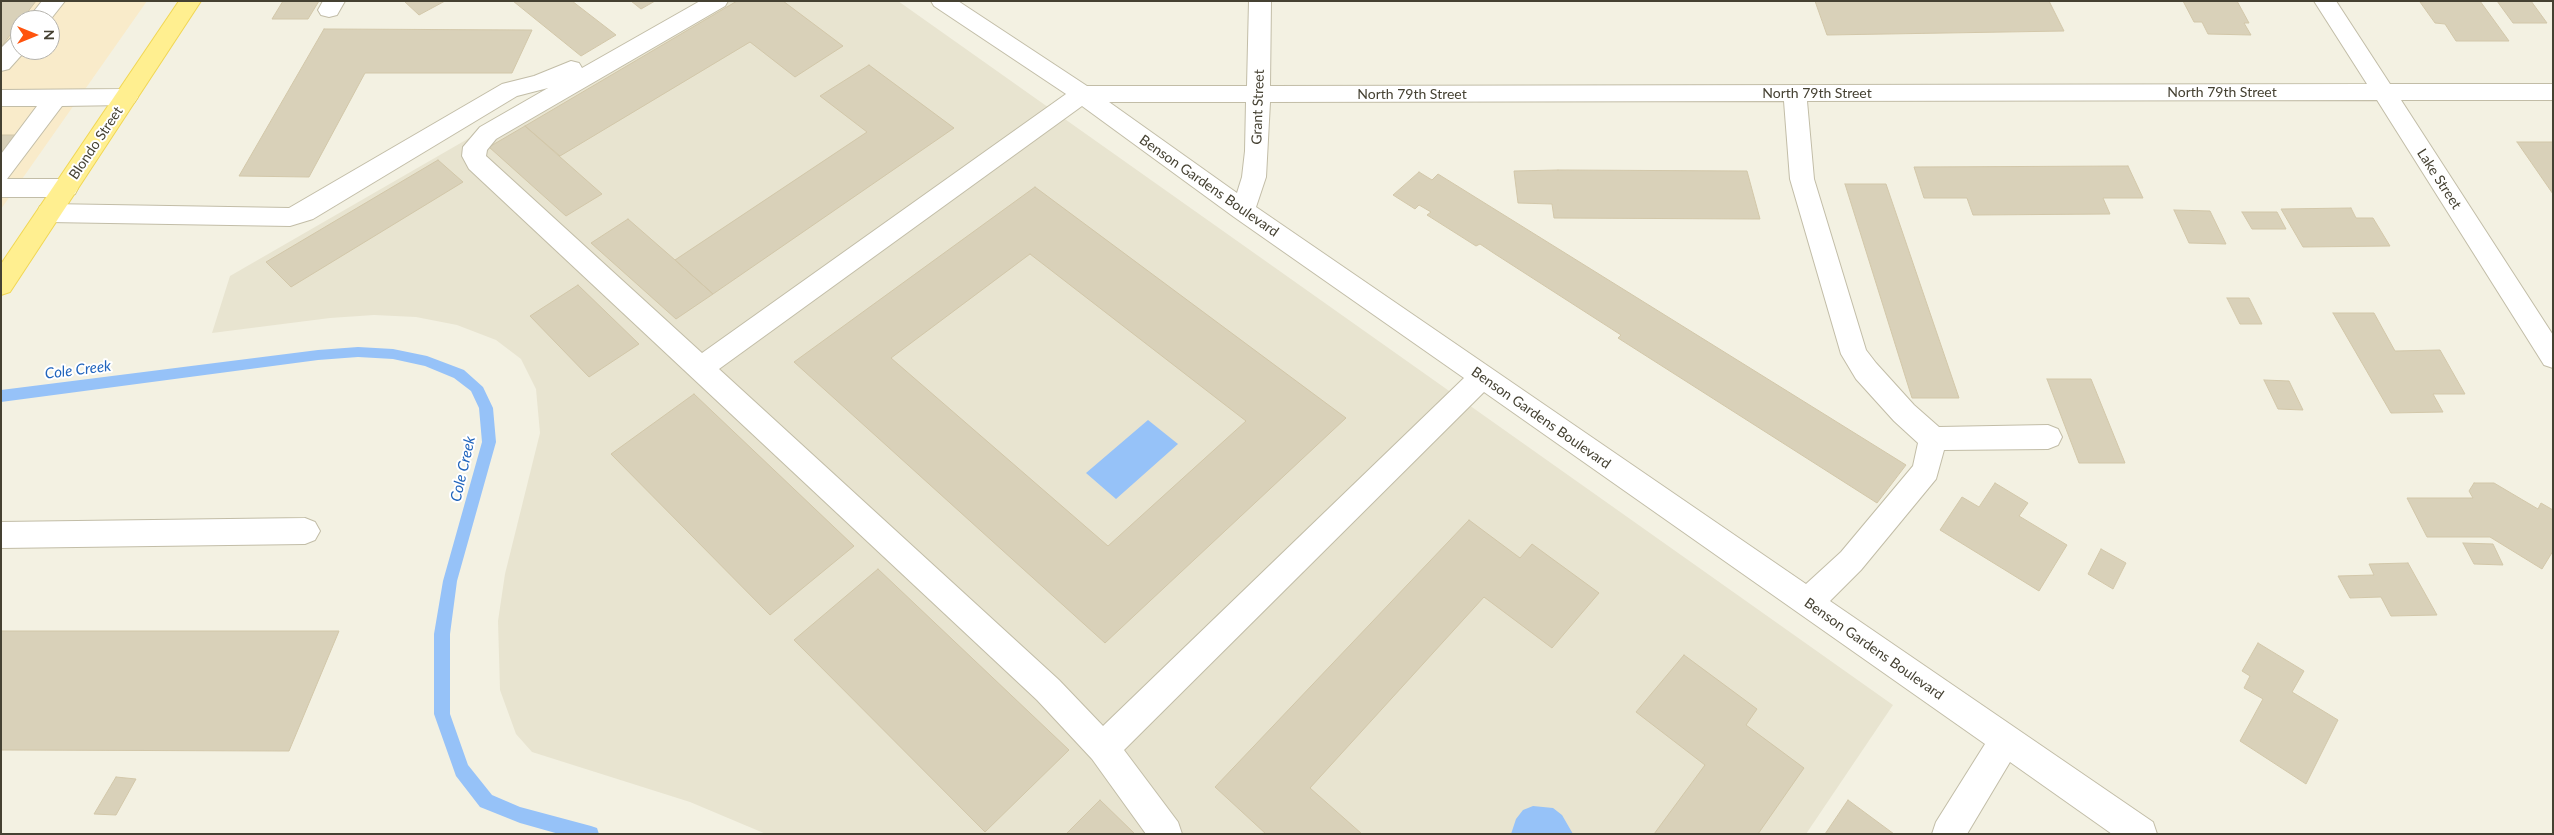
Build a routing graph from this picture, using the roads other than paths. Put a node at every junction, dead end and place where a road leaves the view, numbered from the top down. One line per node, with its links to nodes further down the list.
1 (190, 1): 15 (main road, Blondo Street)
2 (690, 1): 21 (street)
3 (717, 1): 24 (street)
4 (942, 1): 12 (street, Benson Gardens Boulevard)
5 (1260, 1): 13 (street, Grant Street)
6 (2325, 1): 9 (street, Lake Street)
7 (10, 53): 8 (street)
8 (1, 63)
9 (2383, 92): 10 (street, North 79th Street); 11 (street, North 79th Street); 23 (street, Lake Street)
10 (2553, 92)
11 (1795, 93): 13 (street, North 79th Street); 27 (street)
12 (1082, 94): 13 (street, North 79th Street); 20 (street, Benson Gardens Boulevard); 24 (street)
13 (1259, 95): 20 (street, Grant Street)
14 (56, 97): 15 (street); 16 (street); 17 (street)
15 (126, 97): 19 (main road, Blondo Street)
16 (6, 103)
17 (1, 172)
18 (1, 188): 19 (street)
19 (66, 188): 21 (main road, Blondo Street)
20 (1243, 210): 25 (street, Benson Gardens Boulevard)
21 (49, 213): 22 (main road, Blondo Street)
22 (4, 276)
23 (2553, 358)
24 (700, 369): 32 (street)
25 (1482, 377): 30 (street, Benson Gardens Boulevard); 32 (street)
26 (2048, 437): 27 (street)
27 (1933, 439): 30 (street)
28 (305, 531): 29 (street)
29 (1, 535)
30 (1807, 602): 31 (street, Benson Gardens Boulevard)
31 (2006, 740): 34 (street); 35 (street, Benson Gardens Boulevard)
32 (1103, 748): 33 (street)
33 (1166, 834)
34 (1948, 834)
35 (2141, 834)

